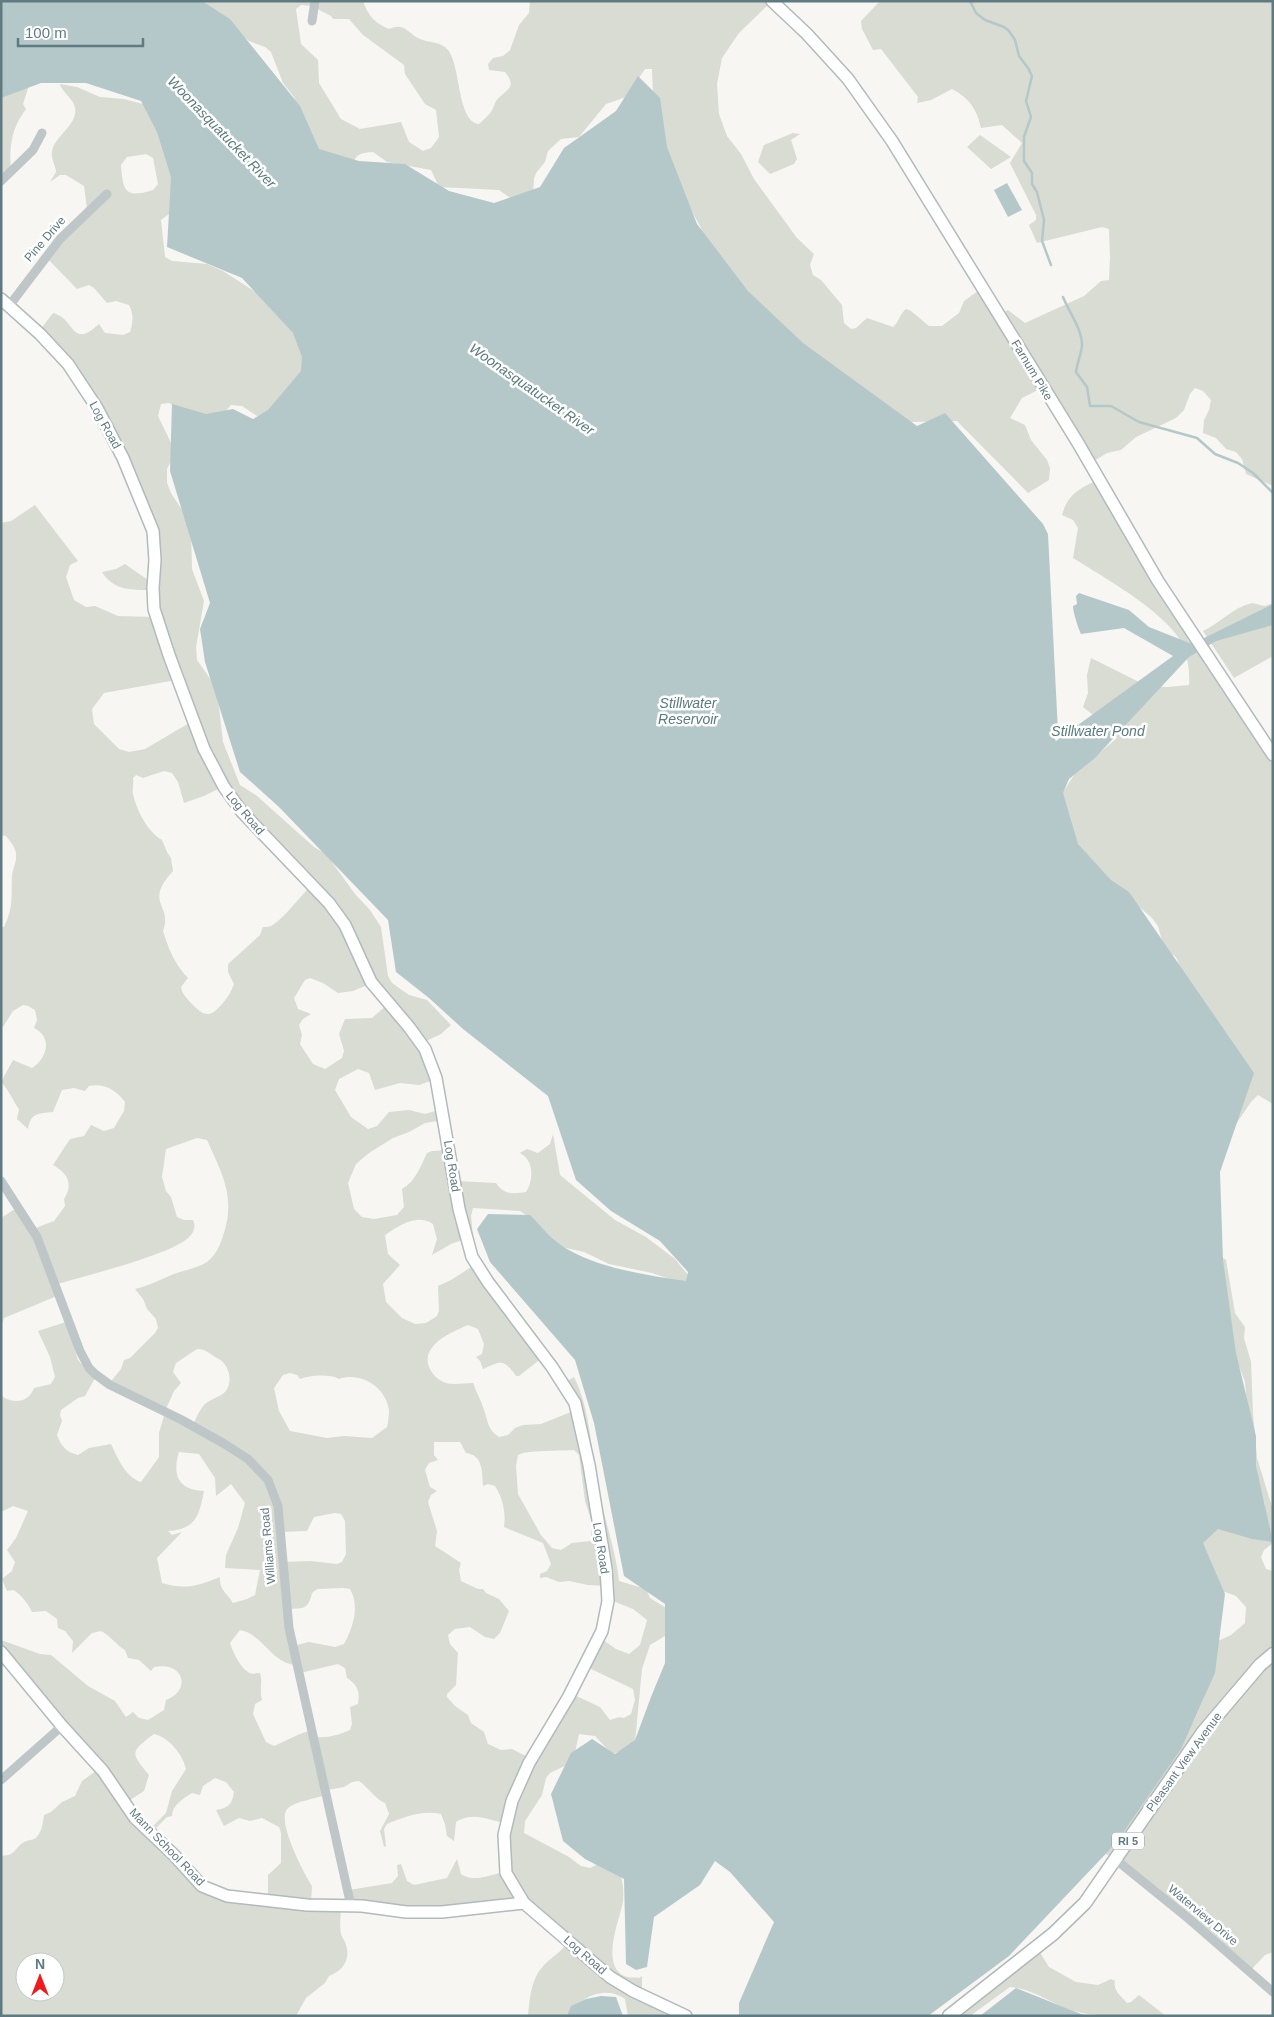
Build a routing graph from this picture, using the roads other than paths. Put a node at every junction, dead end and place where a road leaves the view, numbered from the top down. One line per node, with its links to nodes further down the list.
1 (315, 1): 3 (street)
2 (772, 1): 8 (street, Farnum Pike)
3 (312, 21)
4 (42, 134): 5 (street)
5 (1, 181)
6 (107, 194): 7 (street, Pine Drive)
7 (5, 303): 15 (street, Log Road)
8 (1273, 755)
9 (1, 1180): 16 (street, Williams Road)
10 (1, 1652): 12 (street, Mann School Road)
11 (1273, 1654): 14 (main road, Pleasant View Avenue / RI 5)
12 (62, 1726): 13 (street); 16 (street, Mann School Road)
13 (1, 1780)
14 (1115, 1859): 17 (street, Waterview Drive); 18 (main road, Pleasant View Avenue / RI 5)
15 (524, 1903): 16 (street, Mann School Road); 19 (street, Log Road)
16 (351, 1906)
17 (1273, 1992)
18 (954, 2012)
19 (686, 2016)

